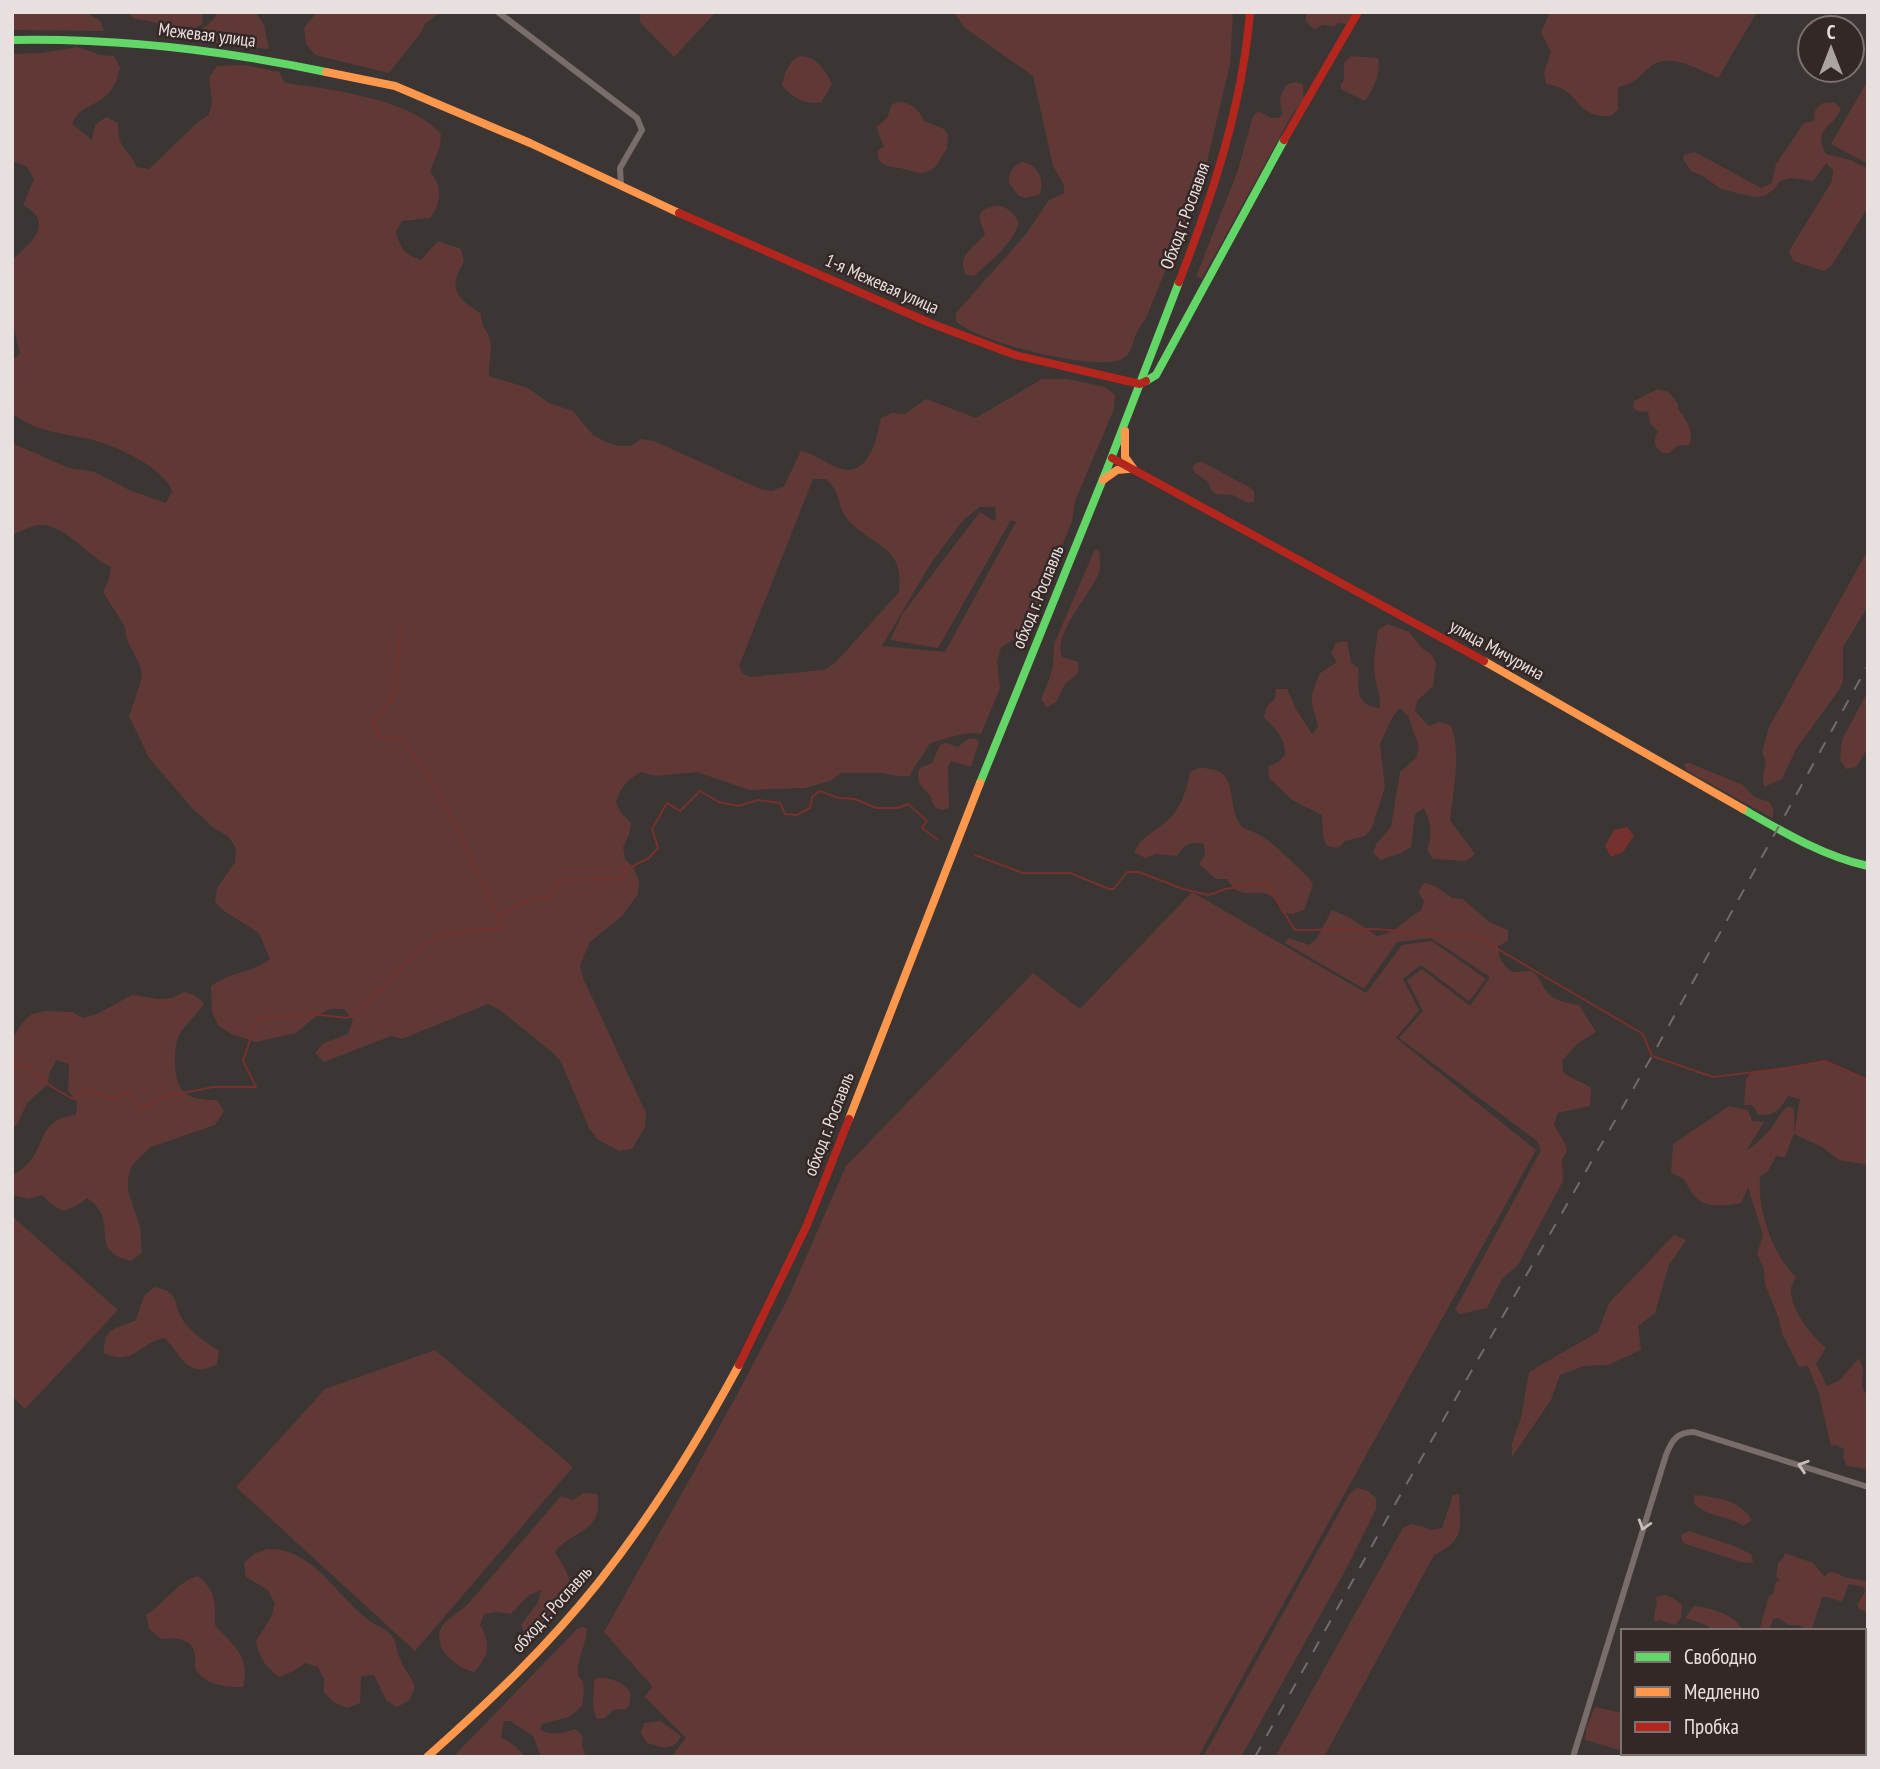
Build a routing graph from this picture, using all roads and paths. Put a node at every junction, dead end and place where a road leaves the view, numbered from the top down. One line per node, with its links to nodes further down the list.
1 (498, 12): 6 (street)
2 (1250, 12): 7 (main road, Обход г. Рославля)
3 (1358, 12): 7 (main road)
4 (12, 40): 5 (main road, Межевая улица)
5 (395, 86): 6 (main road, 1-я Межевая улица)
6 (621, 185): 7 (main road, 1-я Межевая улица)
7 (1140, 384): 8 (main road, Обход г. Рославля)
8 (1126, 423): 9 (main road, обход г. Рославль); 10 (main road)
9 (1112, 458): 10 (main road, улица Мичурина); 11 (main road, обход г. Рославль)
10 (1135, 470): 11 (main road); 12 (main road, улица Мичурина)
11 (1102, 481): 14 (main road, обход г. Рославль)
12 (1868, 866)
13 (1868, 1487): 15 (street, one-way to 15)
14 (427, 1757)
15 (1573, 1757)

